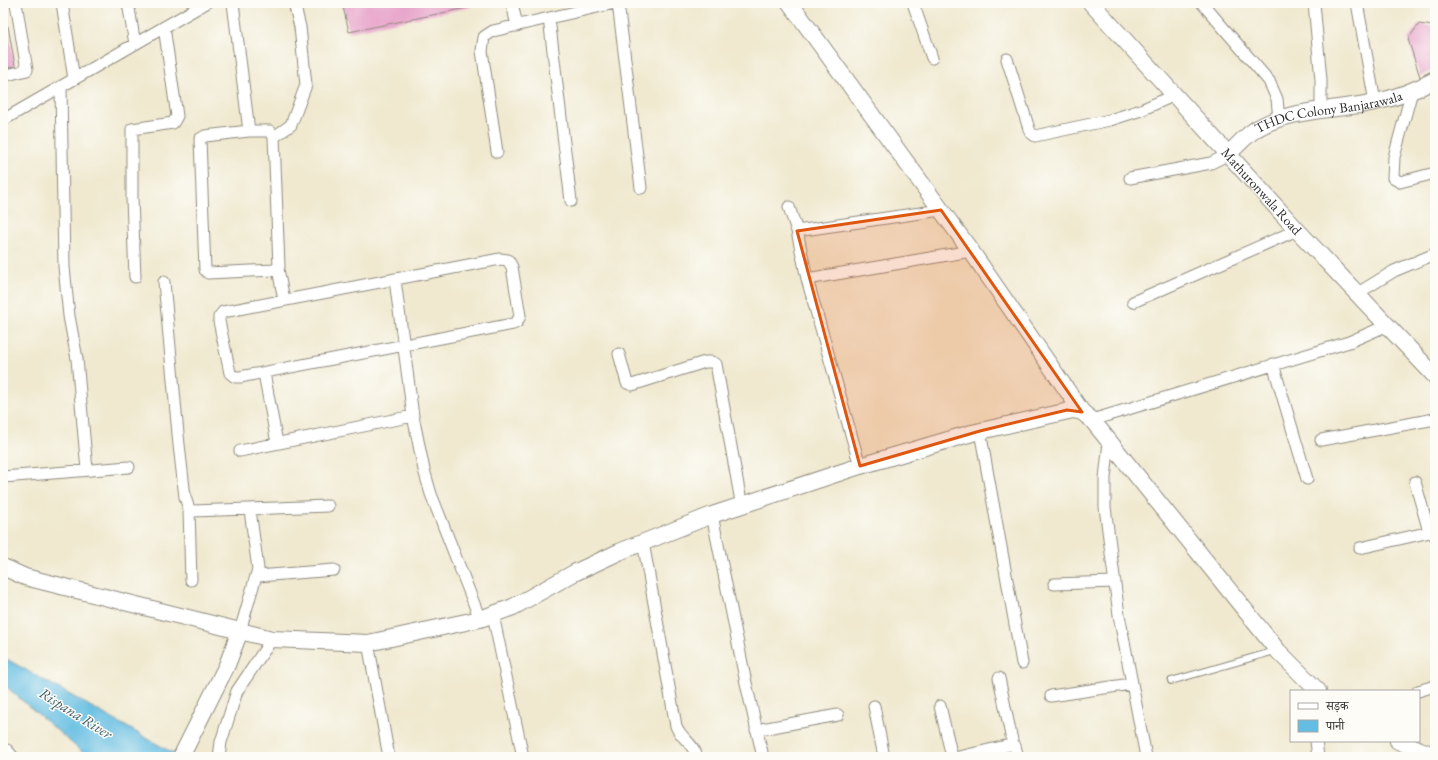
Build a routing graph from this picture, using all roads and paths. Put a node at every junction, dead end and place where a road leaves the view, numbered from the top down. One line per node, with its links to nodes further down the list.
1 (16, 3): 24 (street)
2 (62, 3): 25 (street)
3 (128, 3): 21 (street)
4 (206, 3): 16 (street)
5 (233, 3): 34 (street)
6 (294, 3): 35 (street)
7 (512, 3): 19 (street)
8 (615, 3): 17 (street)
9 (618, 3): 40 (street)
10 (790, 3): 43 (main road)
11 (913, 3): 22 (street)
12 (1091, 3): 29 (main road, Mathuronwala Road)
13 (1202, 3): 32 (street)
14 (1314, 3): 31 (street)
15 (1357, 3): 30 (street)
16 (194, 6): 20 (street)
17 (592, 6): 18 (street)
18 (549, 18): 19 (street); 41 (street)
19 (517, 26): 36 (street)
20 (164, 27): 21 (street); 49 (street)
21 (134, 44): 25 (street)
22 (932, 58)
23 (1007, 59): 29 (street)
24 (3, 76)
25 (74, 79): 27 (street)
26 (1435, 80): 28 (main road, THDC Colony Banjarawala)
27 (61, 87): 33 (street); 72 (street)
28 (1412, 91): 30 (main road, THDC Colony Banjarawala); 38 (street)
29 (1175, 95): 37 (main road, Mathuronwala Road)
30 (1375, 102): 31 (main road, THDC Colony Banjarawala)
31 (1322, 111): 32 (main road, THDC Colony Banjarawala)
32 (1279, 119): 37 (main road, THDC Colony Banjarawala)
33 (3, 120)
34 (250, 131): 35 (street); 48 (street)
35 (274, 137): 48 (street)
36 (497, 152)
37 (1229, 154): 39 (street); 44 (main road, Mathuronwala Road)
38 (1435, 173)
39 (1130, 178)
40 (641, 188)
41 (571, 201)
42 (789, 207): 45 (street)
43 (941, 210): 45 (street); 46 (main road)
44 (1297, 230): 53 (main road, Mathuronwala Road); 55 (street)
45 (796, 231): 50 (street)
46 (971, 251): 50 (street); 63 (main road)
47 (1435, 254): 53 (street)
48 (278, 269): 54 (street)
49 (135, 276)
50 (807, 279): 70 (street)
51 (395, 280): 54 (street); 57 (street); 57 (street)
52 (164, 282): 78 (street)
53 (1358, 293): 56 (main road, Mathuronwala Road)
54 (284, 300): 60 (street)
55 (1133, 302)
56 (1388, 325): 59 (street); 61 (main road, Mathuronwala Road)
57 (404, 346): 60 (street); 62 (street)
58 (619, 354): 77 (street)
59 (1273, 364): 63 (street); 74 (street)
60 (264, 373): 68 (street)
61 (1435, 376)
62 (413, 416): 68 (street); 90 (street)
63 (1087, 416): 65 (main road); 67 (main road)
64 (1435, 419): 66 (street)
65 (980, 430): 70 (main road); 95 (street)
66 (1321, 440)
67 (1109, 442): 88 (street); 94 (main road)
68 (277, 443): 69 (street)
69 (240, 451)
70 (860, 466): 77 (main road)
71 (130, 467): 72 (street)
72 (87, 470): 73 (street)
73 (3, 477)
74 (1307, 479)
75 (1415, 482): 81 (street)
76 (328, 506): 79 (street)
77 (742, 507): 80 (main road)
78 (190, 509): 79 (street); 87 (street)
79 (250, 510): 86 (street)
80 (712, 515): 82 (main road); 106 (street)
81 (1432, 534): 83 (street)
82 (643, 542): 90 (main road); 115 (street)
83 (1360, 548)
84 (3, 566): 91 (main road)
85 (334, 570): 86 (street)
86 (258, 576): 91 (street)
87 (192, 580)
88 (1115, 582): 89 (street); 98 (street)
89 (1054, 584)
90 (486, 617): 93 (main road); 114 (street)
91 (240, 631): 92 (main road); 111 (main road)
92 (272, 639): 93 (main road); 112 (street)
93 (368, 643): 113 (street)
94 (1278, 651): 97 (lane); 100 (main road)
95 (1022, 663)
96 (998, 678): 109 (street)
97 (1170, 681)
98 (1131, 684): 102 (street); 121 (street)
99 (1435, 686): 101 (street)
100 (1317, 690)
101 (1420, 690)
102 (1050, 696)
103 (874, 706): 117 (street)
104 (940, 706): 118 (street)
105 (838, 715): 106 (street)
106 (756, 730): 116 (street)
107 (1316, 742): 122 (street)
108 (1400, 742): 110 (main road)
109 (1013, 745): 119 (street); 120 (street)
110 (1426, 755)
111 (181, 757)
112 (219, 757)
113 (389, 757)
114 (523, 757)
115 (697, 757)
116 (763, 757)
117 (884, 757)
118 (952, 757)
119 (959, 757)
120 (1018, 757)
121 (1146, 757)
122 (1318, 757)

